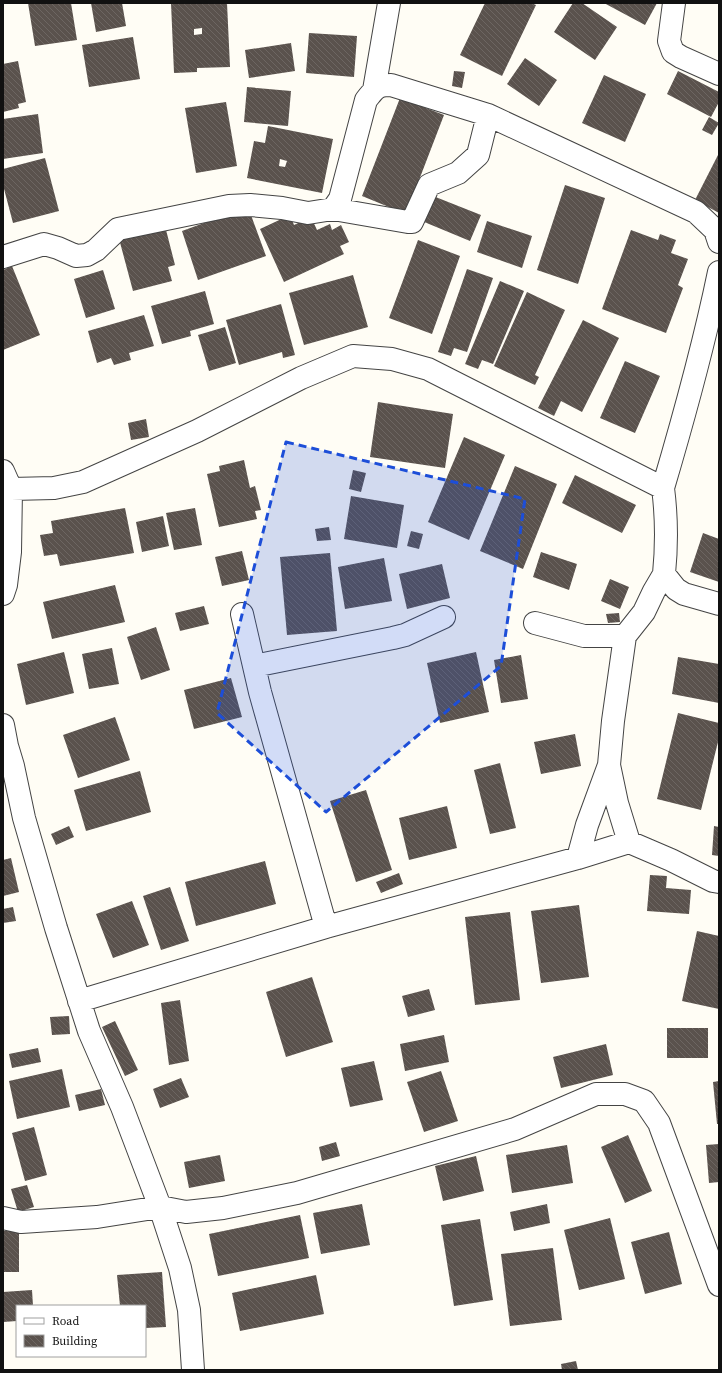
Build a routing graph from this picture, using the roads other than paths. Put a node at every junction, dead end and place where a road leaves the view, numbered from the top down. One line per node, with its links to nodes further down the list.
1 (389, 3): 4 (street)
2 (674, 3): 3 (street)
3 (719, 74)
4 (374, 90): 5 (street); 6 (street)
5 (488, 115): 6 (street); 7 (street)
6 (333, 209): 8 (street)
7 (719, 242)
8 (3, 257)
9 (719, 272): 11 (street)
10 (7, 480): 11 (street); 13 (street)
11 (663, 488): 12 (street)
12 (664, 574): 14 (street); 18 (street)
13 (3, 594)
14 (719, 604)
15 (242, 614): 19 (street)
16 (444, 617): 19 (street)
17 (535, 623): 18 (street)
18 (625, 636): 22 (street)
19 (254, 666): 26 (street)
20 (3, 725): 21 (street)
21 (5, 747): 27 (street)
22 (609, 765): 23 (street); 24 (street)
23 (629, 842): 24 (street); 25 (street)
24 (578, 858): 26 (street)
25 (719, 882)
26 (326, 927): 27 (street)
27 (79, 1001): 28 (street)
28 (160, 1207): 29 (street); 30 (street); 31 (street)
29 (3, 1218)
30 (719, 1285)
31 (194, 1370)

